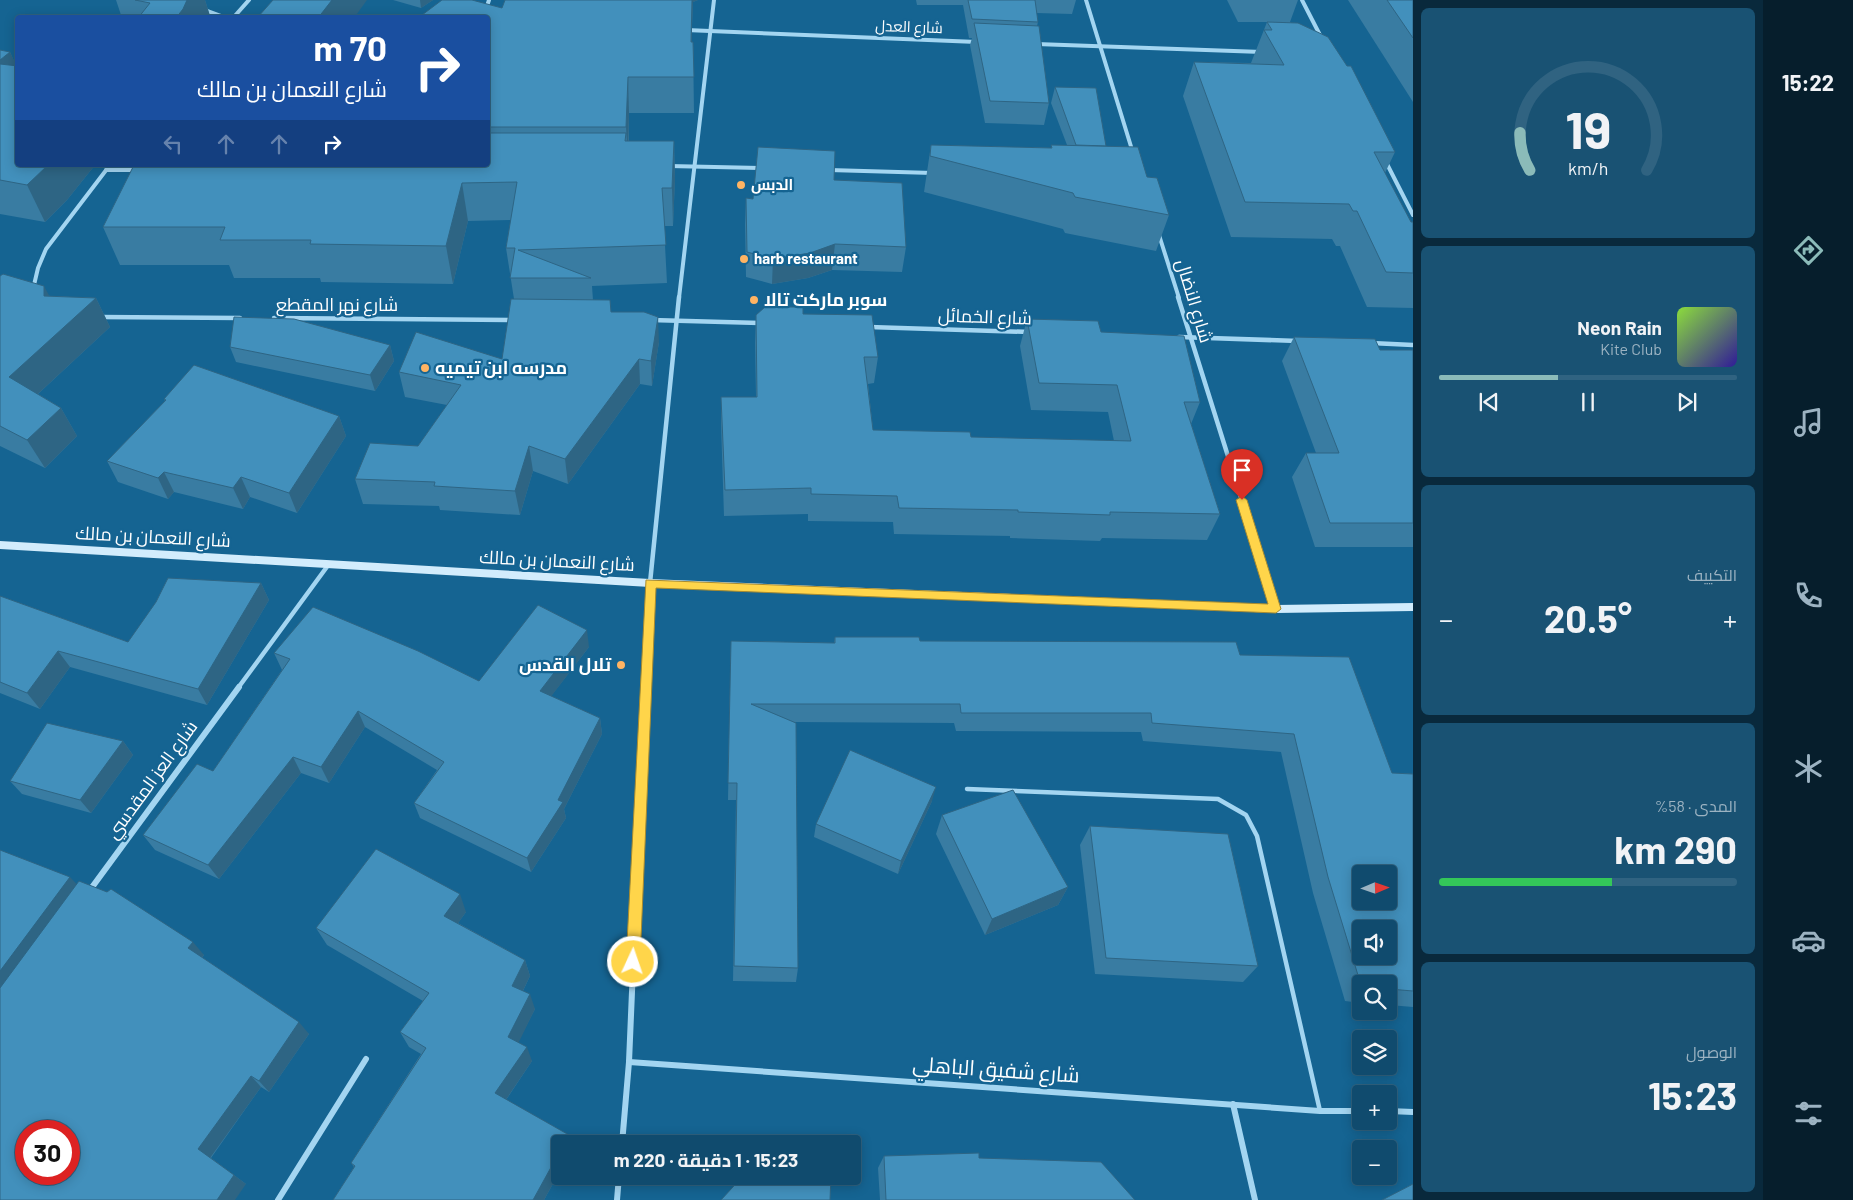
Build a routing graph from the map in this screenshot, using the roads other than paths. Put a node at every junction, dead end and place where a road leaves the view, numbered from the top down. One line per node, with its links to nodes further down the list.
1 (194, 0): 7 (street)
2 (249, 0): 8 (street)
3 (489, 0): 9 (street)
4 (714, 0): 11 (street)
5 (1086, 0): 15 (street)
6 (1302, 0): 14 (street)
7 (218, 15)
8 (236, 15)
9 (484, 15)
10 (682, 30): 11 (street, شارع العدل)
11 (711, 30): 12 (street, شارع العدل); 20 (street)
12 (980, 42)
13 (1030, 44): 15 (street)
14 (1326, 46)
15 (1100, 47): 16 (street); 18 (street)
16 (1263, 52)
17 (1382, 155): 27 (street)
18 (1135, 160)
19 (664, 166): 20 (street)
20 (694, 166): 22 (street); 37 (street)
21 (108, 167): 23 (street)
22 (764, 168)
23 (106, 170): 24 (street); 29 (street)
24 (146, 170)
25 (823, 170): 26 (street)
26 (942, 173)
27 (1413, 215)
28 (1156, 226): 42 (street, شارع النضال)
29 (34, 285): 30 (street); 31 (street)
30 (27, 290)
31 (38, 291)
32 (91, 316): 33 (street)
33 (248, 318)
34 (268, 318): 35 (street, شارع نهر المقطع)
35 (517, 320)
36 (647, 320): 37 (street)
37 (676, 321): 38 (street); 48 (street)
38 (766, 324)
39 (864, 327): 40 (street, شارع الخمائل)
40 (1032, 332)
41 (1171, 337): 42 (street)
42 (1191, 337): 43 (street); 50 (street, شارع النضال)
43 (1307, 341)
44 (1365, 343): 45 (street)
45 (1413, 345)
46 (0, 545): 47 (street, شارع النعمان بن مالك)
47 (329, 564): 48 (street, شارع النعمان بن مالك); 52 (street, شارع العز المقدسي)
48 (650, 583): 50 (street, شارع النعمان بن مالك); 54 (street)
49 (1413, 607): 50 (street, شارع النعمان بن مالك)
50 (1276, 609)
51 (967, 789): 56 (lane)
52 (88, 893)
53 (366, 1059): 62 (street)
54 (629, 1062): 55 (street, شارع شفيق الباهلي); 60 (street)
55 (1233, 1104): 56 (street, شارع شفيق الباهلي); 64 (street)
56 (1320, 1111): 57 (street, شارع شفيق الباهلي)
57 (1352, 1111)
58 (1397, 1111): 59 (street)
59 (1413, 1112)
60 (623, 1135)
61 (619, 1185): 63 (street)
62 (278, 1200)
63 (618, 1200)
64 (1255, 1200)

